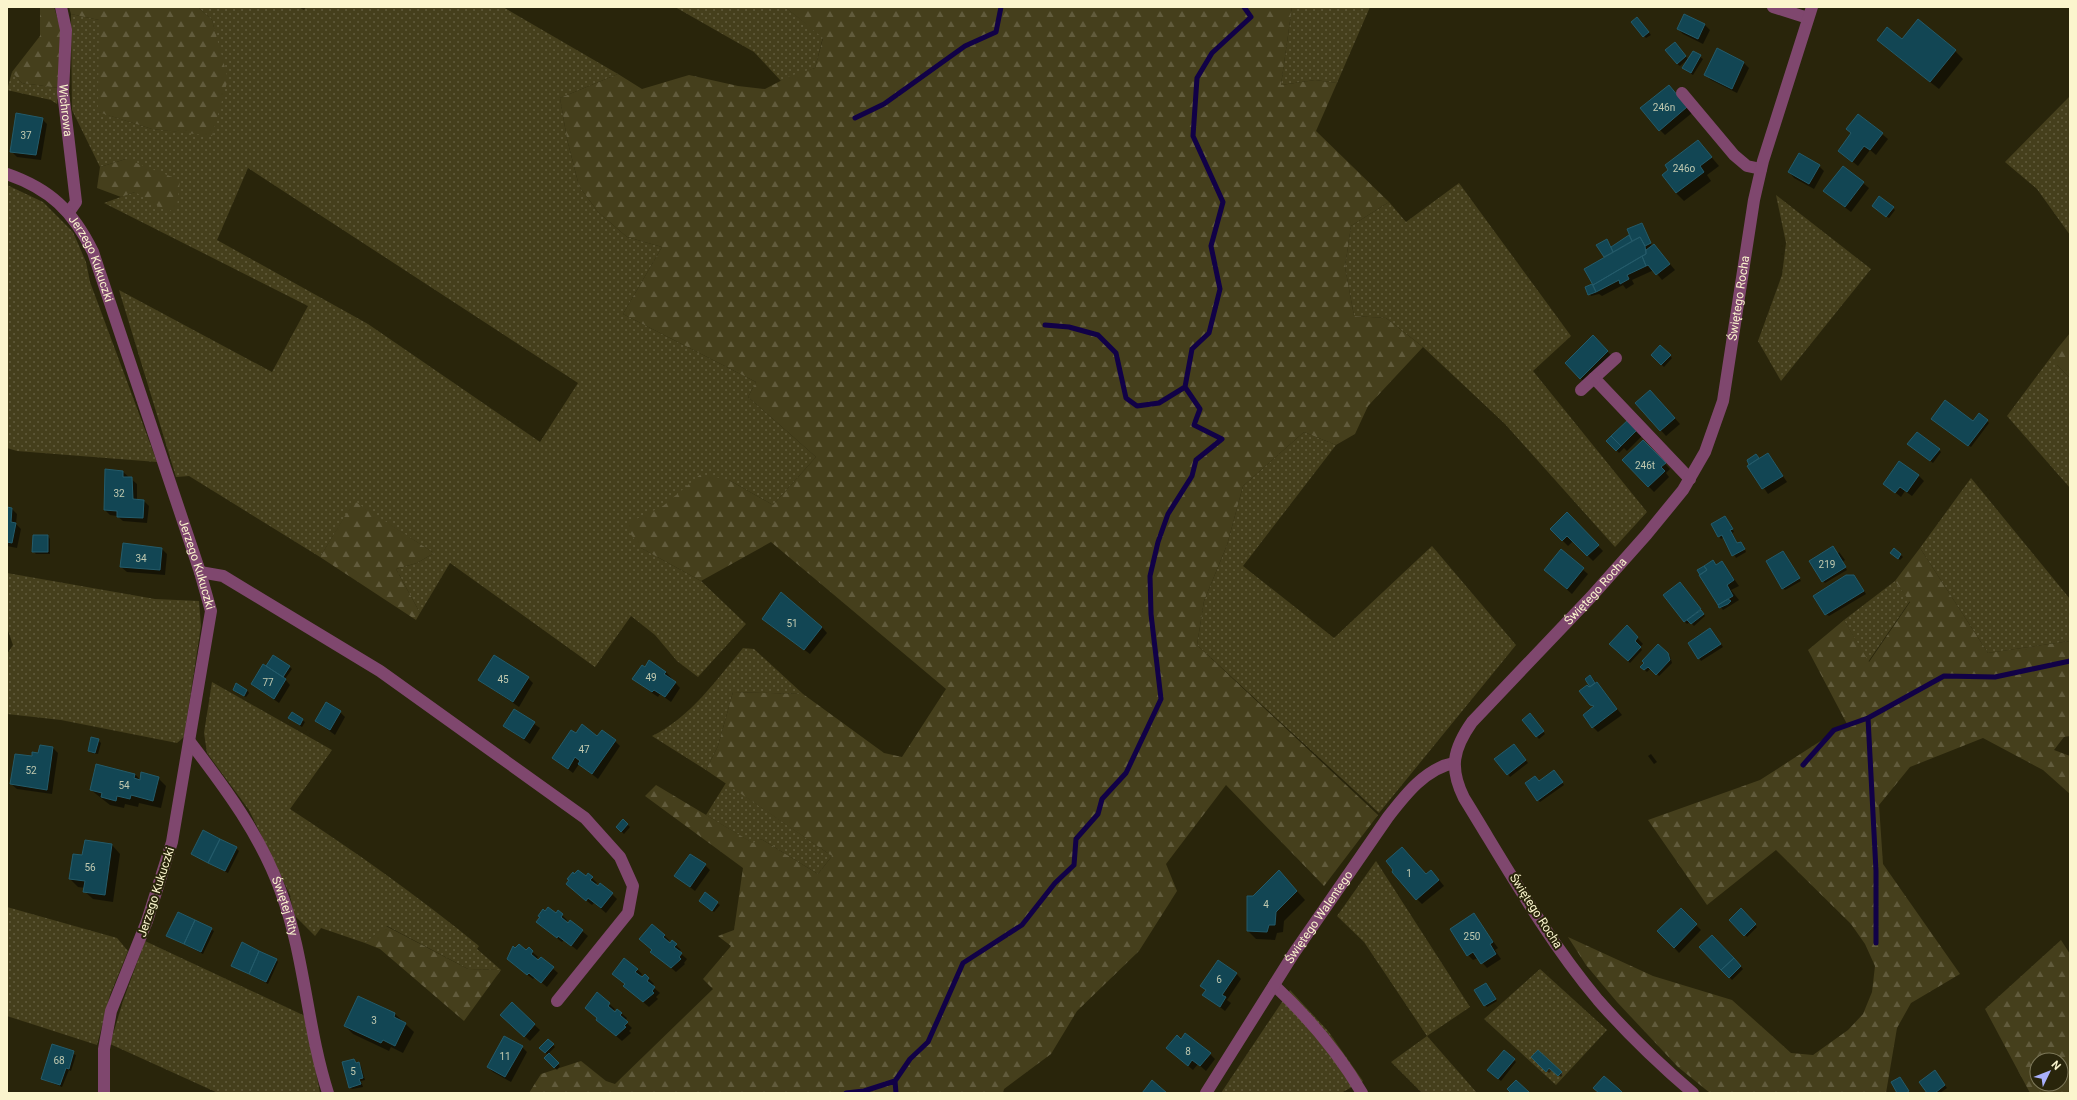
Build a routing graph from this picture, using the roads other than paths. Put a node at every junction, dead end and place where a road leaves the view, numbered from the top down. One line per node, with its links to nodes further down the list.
1 (61, 7): 7 (street, Wichrowa)
2 (1772, 7): 3 (street)
3 (1810, 13): 5 (street, Świętego Rocha)
4 (1682, 93): 5 (street)
5 (1761, 169): 11 (street, Świętego Rocha)
6 (7, 174): 7 (street, Jerzego Kukuczki)
7 (69, 212): 12 (street, Jerzego Kukuczki)
8 (1616, 358): 9 (street)
9 (1594, 378): 10 (street); 11 (street)
10 (1582, 390)
11 (1690, 479): 14 (street, Świętego Rocha)
12 (200, 572): 13 (street, Jerzego Kukuczki); 16 (street)
13 (190, 742): 17 (street, Jerzego Kukuczki); 18 (street, Świętej Rity)
14 (1454, 763): 15 (street, Świętego Walentego); 21 (street, Świętego Rocha)
15 (1274, 985): 19 (street, Świętego Walentego); 20 (street)
16 (557, 1000)
17 (104, 1093)
18 (328, 1093)
19 (1206, 1093)
20 (1362, 1093)
21 (1693, 1093)

